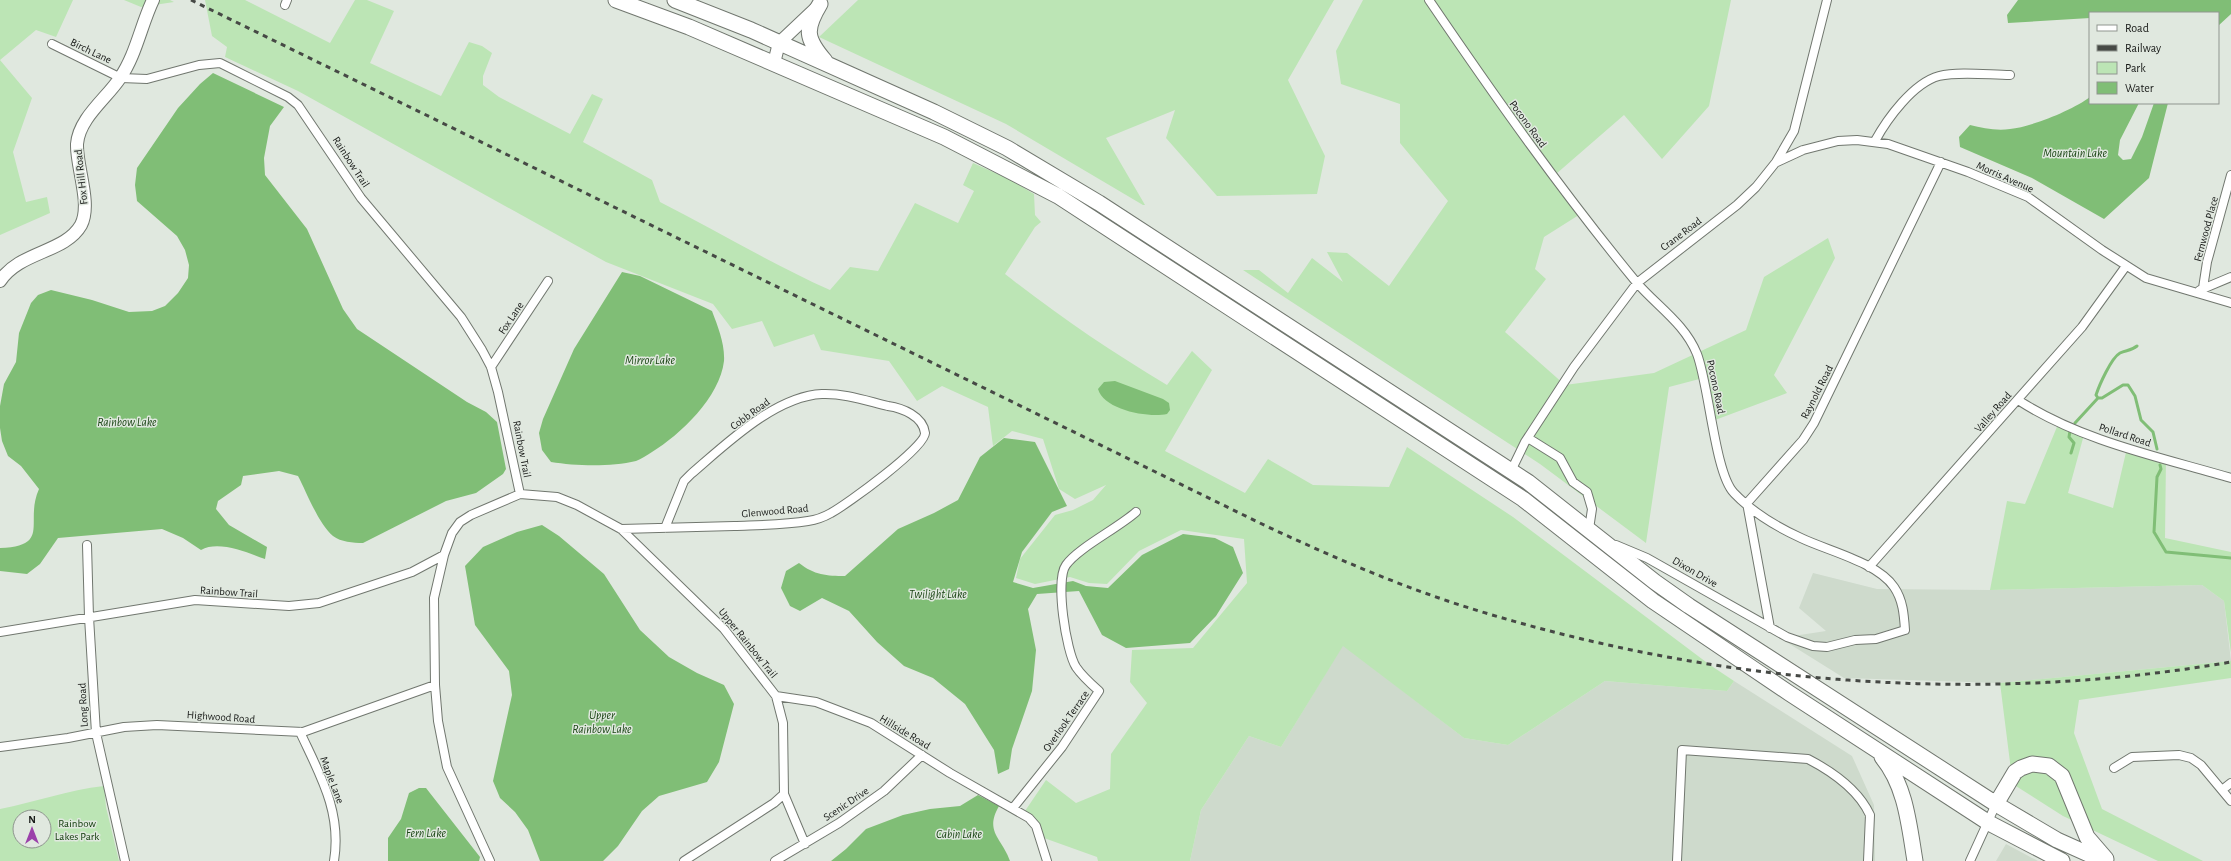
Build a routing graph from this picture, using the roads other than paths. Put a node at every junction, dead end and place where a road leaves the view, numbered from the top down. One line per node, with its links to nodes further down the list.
1 (153, 0): 12 (street, Fox Hill Road)
2 (616, 0): 9 (highway)
3 (675, 0): 7 (highway)
4 (1429, 0): 21 (street, Pocono Road)
5 (1827, 0): 14 (street, Crane Road)
6 (822, 2): 7 (street); 10 (highway)
7 (779, 43): 9 (street); 10 (highway)
8 (52, 44): 12 (street, Birch Lane)
9 (774, 63): 48 (highway)
10 (828, 64): 29 (highway)
11 (2010, 75): 13 (street)
12 (121, 78): 19 (street, Fox Hill Road); 25 (street, Rainbow Trail)
13 (1875, 141): 14 (street, Morris Avenue); 15 (street, Morris Avenue)
14 (1776, 162): 21 (street, Crane Road)
15 (1941, 162): 17 (street, Morris Avenue); 32 (street, Raynold Road)
16 (2231, 175): 22 (street, Fernwood Place)
17 (2126, 266): 23 (street, Morris Avenue); 26 (street, Valley Road)
18 (2231, 277): 22 (street)
19 (0, 281)
20 (548, 281): 25 (street, Fox Lane)
21 (1637, 283): 28 (street, Crane Road); 32 (street, Pocono Road)
22 (2203, 288): 23 (street)
23 (2193, 292): 24 (street, Morris Avenue)
24 (2231, 303)
25 (490, 368): 31 (street, Rainbow Trail)
26 (2018, 400): 30 (street, Pollard Road); 40 (street, Valley Road)
27 (925, 435): 34 (street, Glenwood Road); 34 (street, Cobb Road)
28 (1528, 438): 29 (street, Crane Road); 36 (street)
29 (1511, 471): 36 (highway)
30 (2231, 478)
31 (520, 494): 35 (street, Upper Rainbow Trail); 39 (street, Rainbow Trail)
32 (1747, 505): 40 (street, Pocono Road); 42 (street)
33 (1136, 512): 57 (street, Overlook Terrace)
34 (665, 528): 35 (street, Glenwood Road)
35 (621, 529): 45 (street, Upper Rainbow Trail)
36 (1589, 529): 37 (highway)
37 (1606, 542): 42 (street, Dixon Drive); 56 (highway)
38 (87, 545): 41 (street, Long Road)
39 (444, 555): 41 (street, Rainbow Trail); 44 (street)
40 (1869, 567): 42 (street, Pocono Road)
41 (89, 617): 43 (street, Rainbow Trail); 47 (street, Long Road)
42 (1770, 628)
43 (0, 632)
44 (435, 685): 46 (street, Highwood Road); 62 (street)
45 (776, 696): 50 (street, Hillside Road); 54 (street, Upper Rainbow Trail)
46 (300, 732): 47 (street, Highwood Road); 61 (street, Maple Lane)
47 (96, 733): 49 (street, Highwood Road); 60 (street, Long Road)
48 (1872, 746): 58 (highway); 68 (highway)
49 (0, 747)
50 (922, 755): 57 (street, Hillside Road); 59 (street, Scenic Drive)
51 (2114, 768): 53 (street)
52 (2231, 783): 53 (street)
53 (2222, 790): 55 (street)
54 (784, 794): 59 (street); 63 (street)
55 (2231, 801)
56 (1996, 804): 58 (street); 71 (highway); 72 (highway)
57 (1013, 808): 65 (street)
58 (1989, 823): 69 (street); 70 (highway)
59 (805, 844): 64 (street, Scenic Drive)
60 (125, 861)
61 (334, 861)
62 (490, 861)
63 (684, 861)
64 (775, 861)
65 (1047, 861)
66 (1677, 861): 67 (street)
67 (1868, 861)
68 (1915, 861)
69 (1970, 861)
70 (2062, 861)
71 (2104, 861)
72 (2108, 861)

